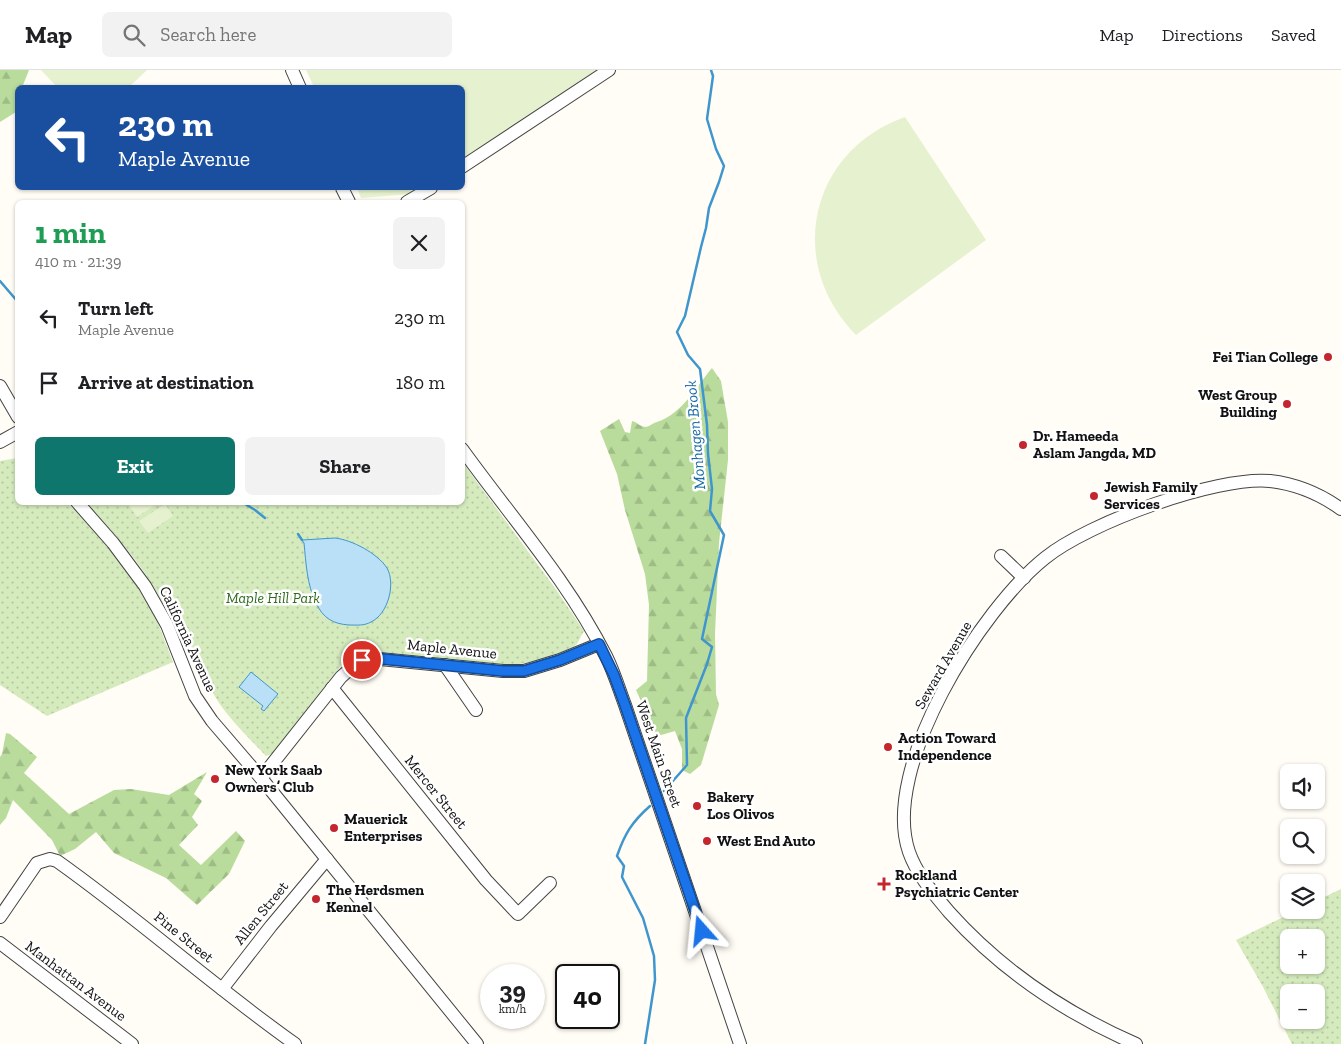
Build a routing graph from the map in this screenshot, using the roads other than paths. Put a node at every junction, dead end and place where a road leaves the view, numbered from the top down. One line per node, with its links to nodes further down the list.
1 (292, 70): 3 (street)
2 (609, 70): 4 (street)
3 (299, 85)
4 (465, 165)
5 (428, 190): 6 (street)
6 (410, 200)
7 (0, 386): 8 (street)
8 (15, 411)
9 (15, 434): 10 (street)
10 (0, 442)
11 (465, 453): 16 (street, West Main Street)
12 (80, 505): 20 (street, California Avenue)
13 (1341, 509): 15 (street, Seward Avenue)
14 (1001, 556): 15 (street)
15 (1024, 578): 30 (street, Seward Avenue)
16 (599, 644): 17 (street, Maple Avenue); 29 (street, West Main Street)
17 (445, 665): 18 (street, Maple Avenue); 19 (street)
18 (332, 688): 20 (street, Maple Avenue); 22 (street, Mercer Street)
19 (476, 710)
20 (261, 778): 21 (street, California Avenue)
21 (327, 859): 25 (street, Allen Street); 28 (street, California Avenue)
22 (550, 883)
23 (0, 917): 25 (street, Pine Street)
24 (0, 943): 26 (street, Manhattan Avenue)
25 (222, 989): 27 (street, Pine Street)
26 (132, 1044)
27 (295, 1044)
28 (477, 1044)
29 (740, 1044)
30 (1136, 1044)

